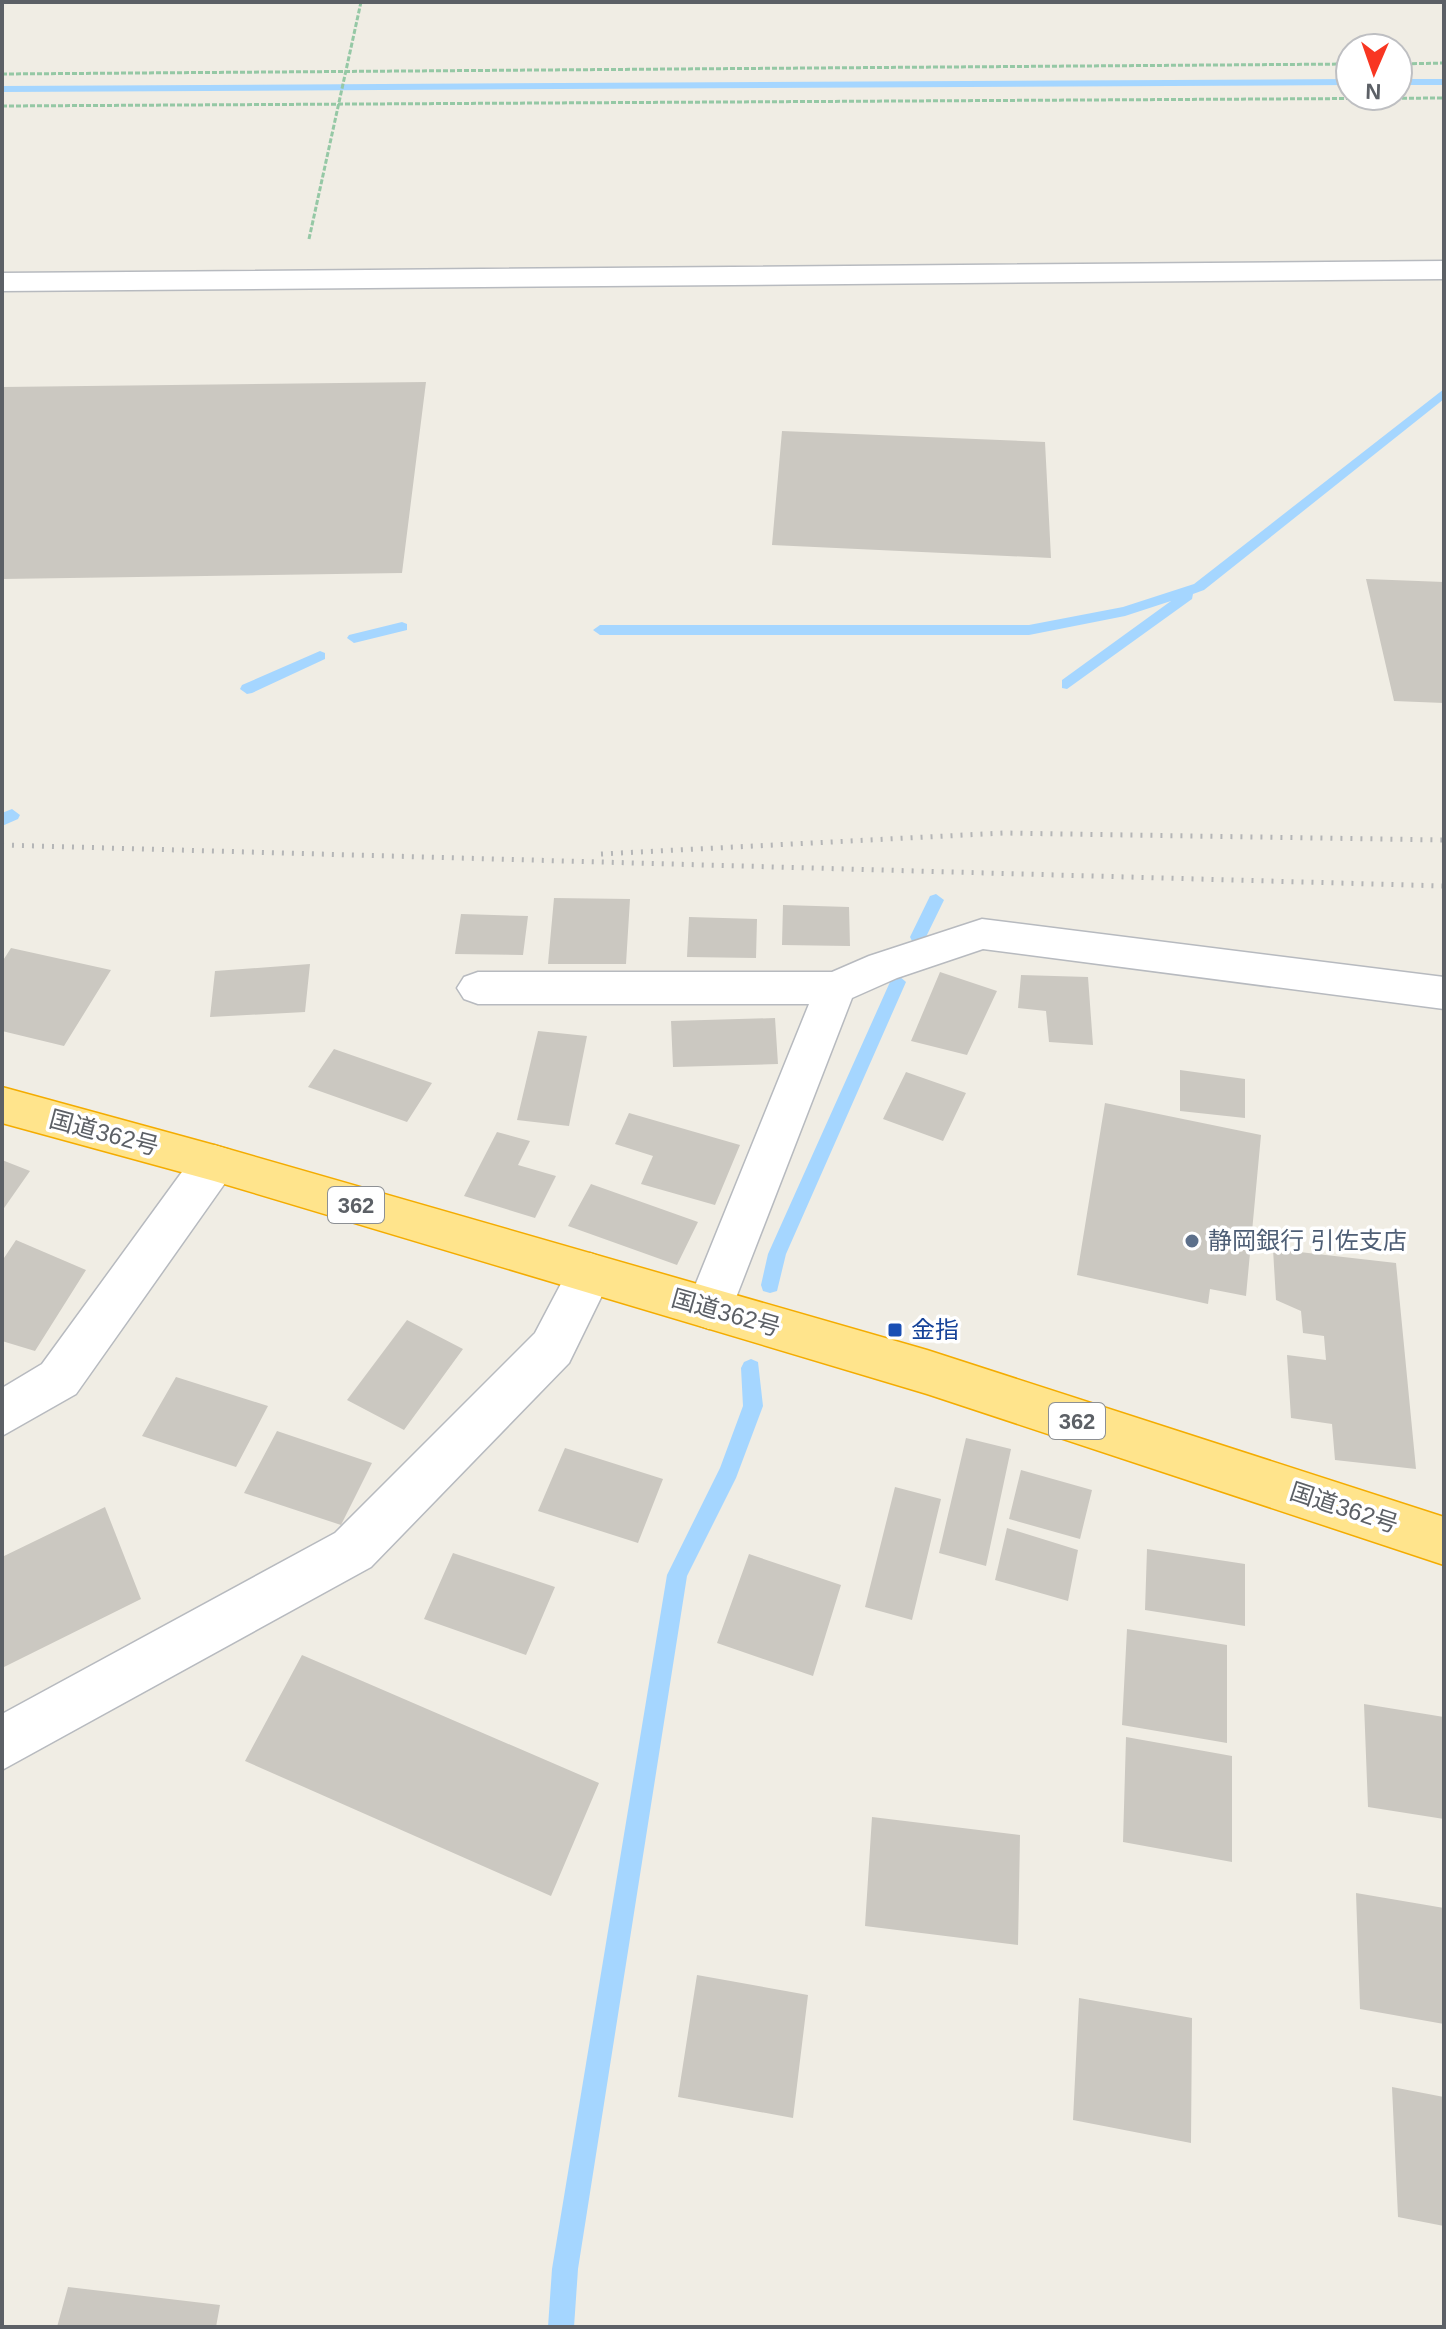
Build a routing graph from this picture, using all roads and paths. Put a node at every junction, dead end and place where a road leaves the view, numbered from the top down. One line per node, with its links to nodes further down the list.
1 (361, 2): 6 (path)
2 (1444, 63): 4 (path)
3 (1334, 64): 6 (path)
4 (1414, 64)
5 (2, 74): 6 (path)
6 (343, 74): 8 (path)
7 (1444, 98): 8 (path)
8 (337, 104): 9 (path); 11 (path)
9 (2, 106)
10 (1444, 270): 11 (street)
11 (300, 280): 12 (street)
12 (2, 282)
13 (478, 988): 14 (street)
14 (836, 988): 15 (street); 19 (street)
15 (1444, 993)
16 (2, 1105): 17 (highway, 国道362号 / 362)
17 (214, 1163): 18 (highway, 国道362号 / 362); 20 (street)
18 (590, 1273): 19 (highway, 国道362号 / 362); 22 (street)
19 (709, 1308): 21 (highway, 国道362号 / 362)
20 (2, 1414)
21 (1444, 1541)
22 (2, 1743)

